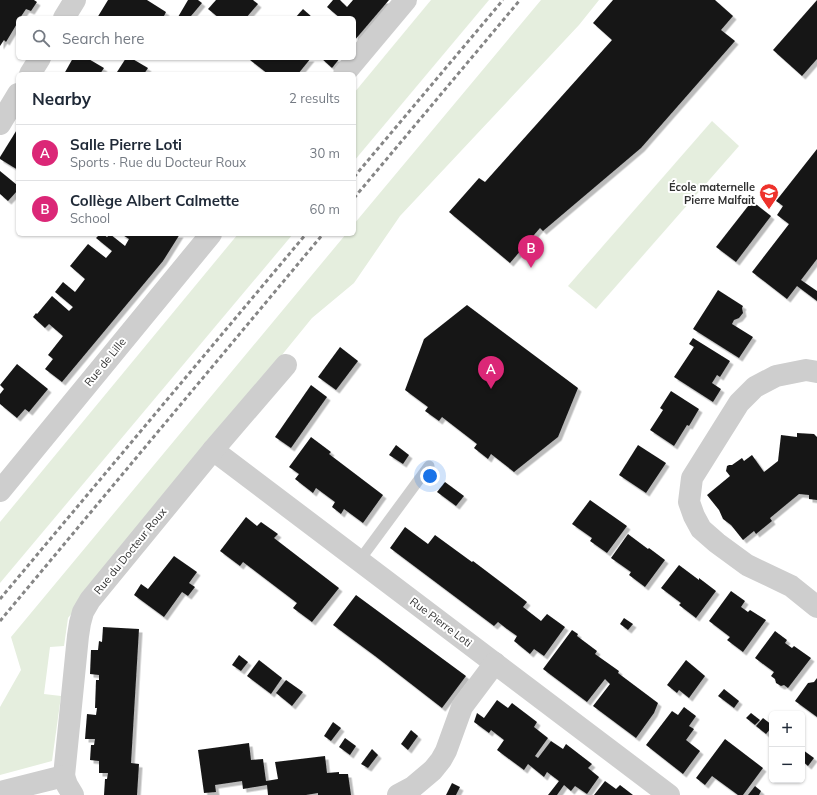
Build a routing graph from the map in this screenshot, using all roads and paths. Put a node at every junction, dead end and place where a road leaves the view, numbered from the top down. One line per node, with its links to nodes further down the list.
1 (75, 0): 3 (street)
2 (406, 0): 5 (street)
3 (65, 16)
4 (39, 60): 7 (street)
5 (356, 60)
6 (356, 60): 8 (street)
7 (31, 72)
8 (346, 72)
9 (16, 97): 10 (street)
10 (0, 124)
11 (209, 236): 16 (street, Rue de Lille)
12 (286, 365): 14 (street, Rue du Docteur Roux)
13 (817, 372): 18 (street)
14 (213, 450): 17 (street, Rue Pierre Loti); 20 (street, Rue du Docteur Roux)
15 (429, 466): 17 (lane)
16 (0, 491)
17 (359, 561): 19 (street, Rue Pierre Loti)
18 (817, 608)
19 (495, 662): 22 (street); 23 (street, Rue Pierre Loti)
20 (69, 786): 21 (street, Rue du Docteur Roux)
21 (0, 792)
22 (398, 795)
23 (669, 795)

